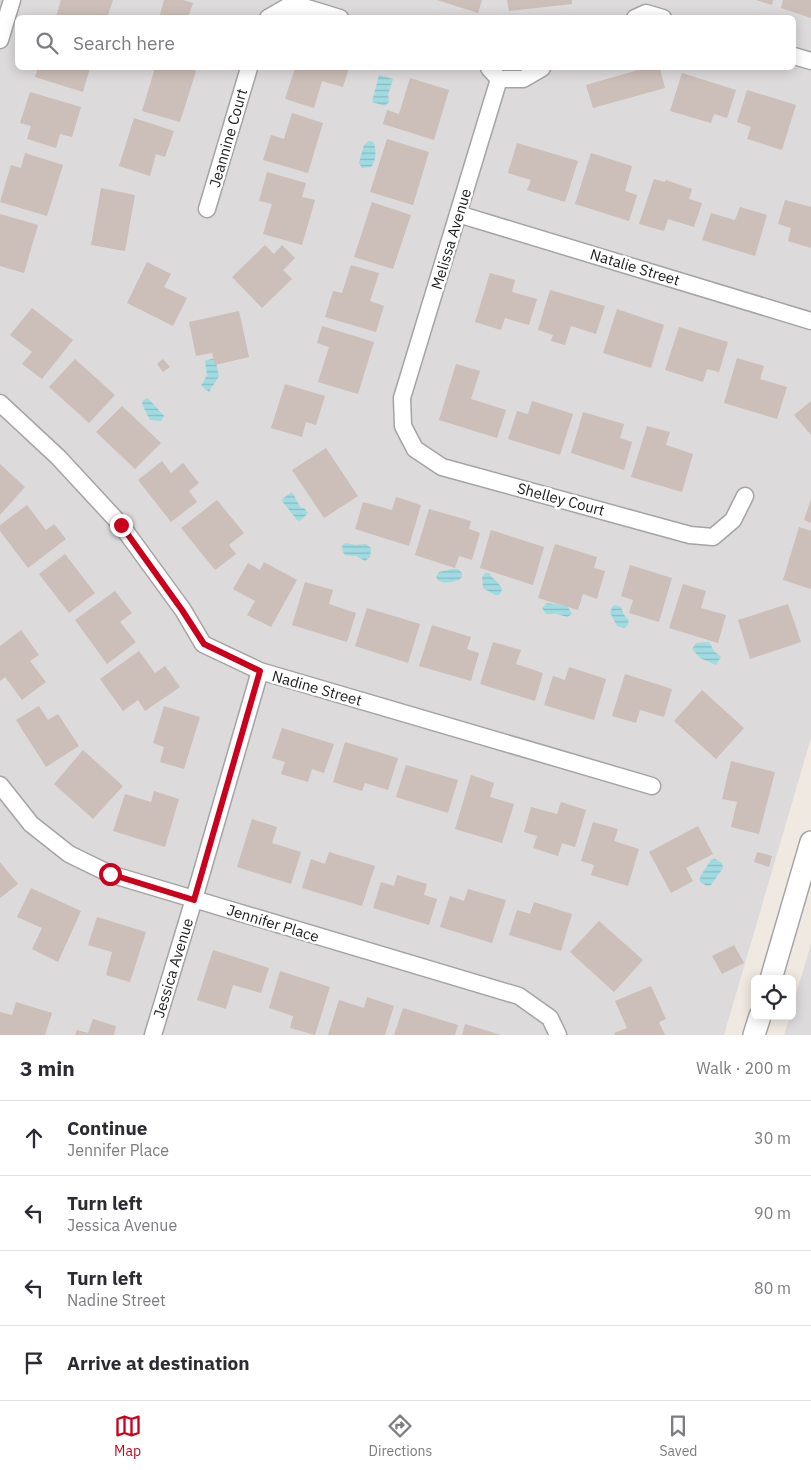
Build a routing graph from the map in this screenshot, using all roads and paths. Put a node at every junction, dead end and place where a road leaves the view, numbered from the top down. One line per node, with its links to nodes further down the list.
1 (12, 0): 6 (street)
2 (642, 10): 5 (street)
3 (273, 15): 4 (street)
4 (330, 15)
5 (655, 15)
6 (0, 40)
7 (796, 57): 8 (street)
8 (811, 61)
9 (248, 70): 12 (street, Jeannine Court)
10 (539, 70): 11 (street)
11 (494, 73): 13 (street, Melissa Avenue)
12 (207, 209)
13 (458, 214): 14 (street, Natalie Street); 15 (street, Melissa Avenue)
14 (811, 321)
15 (402, 398): 17 (street, Shelley Court)
16 (0, 403): 18 (street, Nadine Street)
17 (745, 496)
18 (260, 671): 20 (street, Nadine Street); 22 (street, Jessica Avenue)
19 (0, 785): 22 (street, Jennifer Place)
20 (652, 786)
21 (811, 842): 23 (street)
22 (194, 900): 25 (street, Jessica Avenue); 26 (street, Jennifer Place)
23 (772, 975)
24 (759, 1020): 27 (street)
25 (153, 1035)
26 (558, 1035)
27 (754, 1035)

